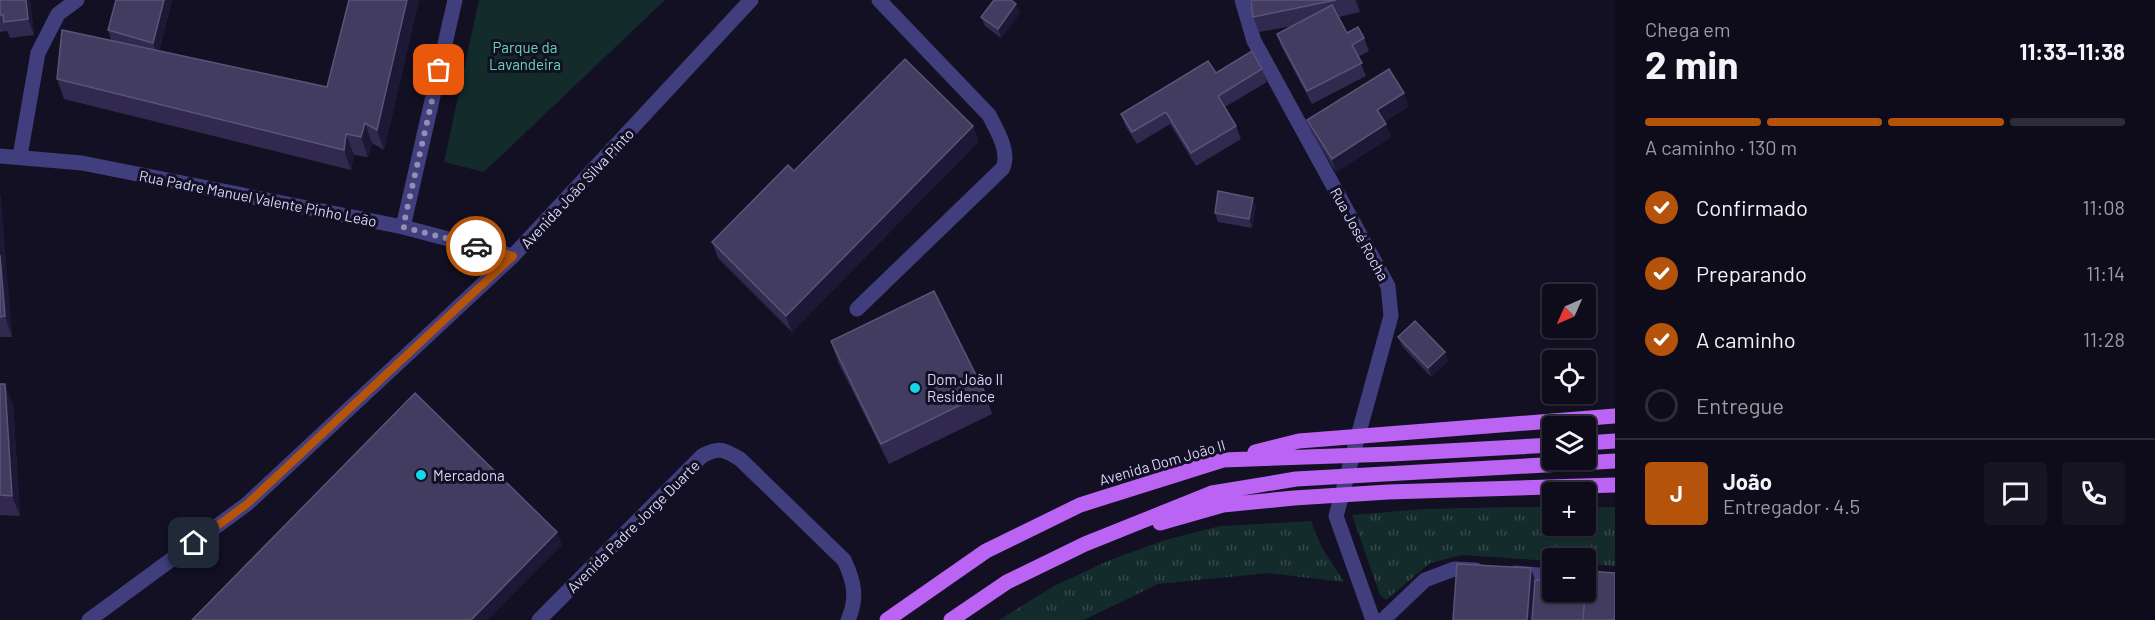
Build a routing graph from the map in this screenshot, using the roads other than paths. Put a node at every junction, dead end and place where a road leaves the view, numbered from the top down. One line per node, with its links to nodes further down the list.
1 (77, 0): 7 (street)
2 (455, 0): 8 (street)
3 (751, 0): 9 (street, Avenida João Silva Pinto)
4 (879, 0): 10 (street)
5 (1242, 0): 25 (street, Rua José Rocha)
6 (0, 156): 7 (street, Rua Padre Manuel Valente Pinho Leão)
7 (20, 156): 8 (street, Rua Padre Manuel Valente Pinho Leão)
8 (403, 227): 9 (street, Rua Padre Manuel Valente Pinho Leão)
9 (513, 256): 20 (street, Avenida João Silva Pinto)
10 (857, 309)
11 (1615, 416): 15 (main road)
12 (1615, 441): 13 (main road)
13 (1596, 442)
14 (1542, 446): 15 (main road, Avenida Dom João II)
15 (1299, 449): 23 (main road, Avenida Dom João II)
16 (1615, 461): 18 (main road)
17 (1615, 485): 18 (main road)
18 (1085, 544): 24 (main road)
19 (1542, 575): 26 (street)
20 (89, 620)
21 (539, 620): 22 (street, Avenida Padre Jorge Duarte)
22 (848, 620)
23 (887, 620)
24 (951, 620)
25 (1372, 620)
26 (1383, 620)

